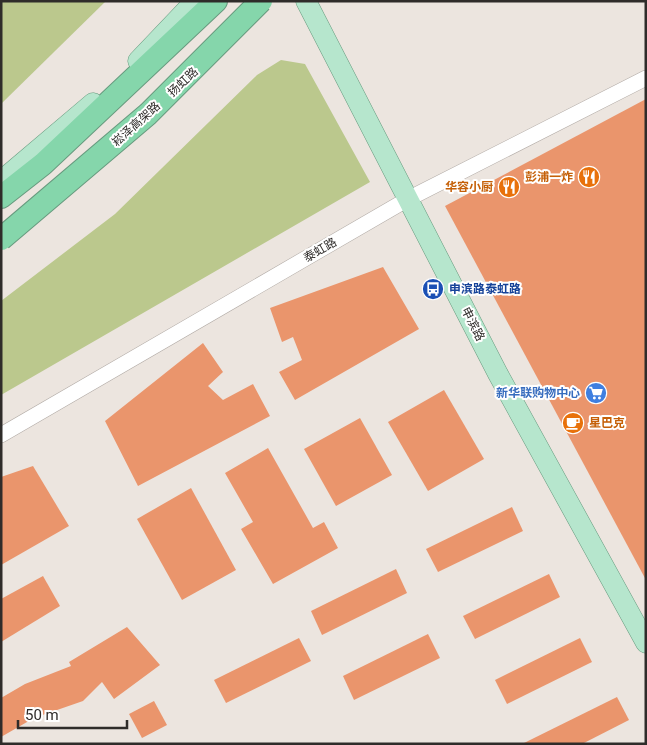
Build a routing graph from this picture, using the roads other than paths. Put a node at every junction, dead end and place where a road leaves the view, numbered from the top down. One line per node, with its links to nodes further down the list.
1 (195, 1): 7 (main road)
2 (216, 1): 8 (highway)
3 (260, 1): 10 (highway, 崧泽高架路, bridge)
4 (271, 1): 10 (main road, 扬虹路)
5 (306, 1): 9 (main road, 申滨路)
6 (646, 78): 9 (street, 泰虹路)
7 (1, 181)
8 (1, 197)
9 (408, 199): 11 (street, 泰虹路); 12 (main road, 申滨路)
10 (5, 234)
11 (1, 435)
12 (646, 643)

